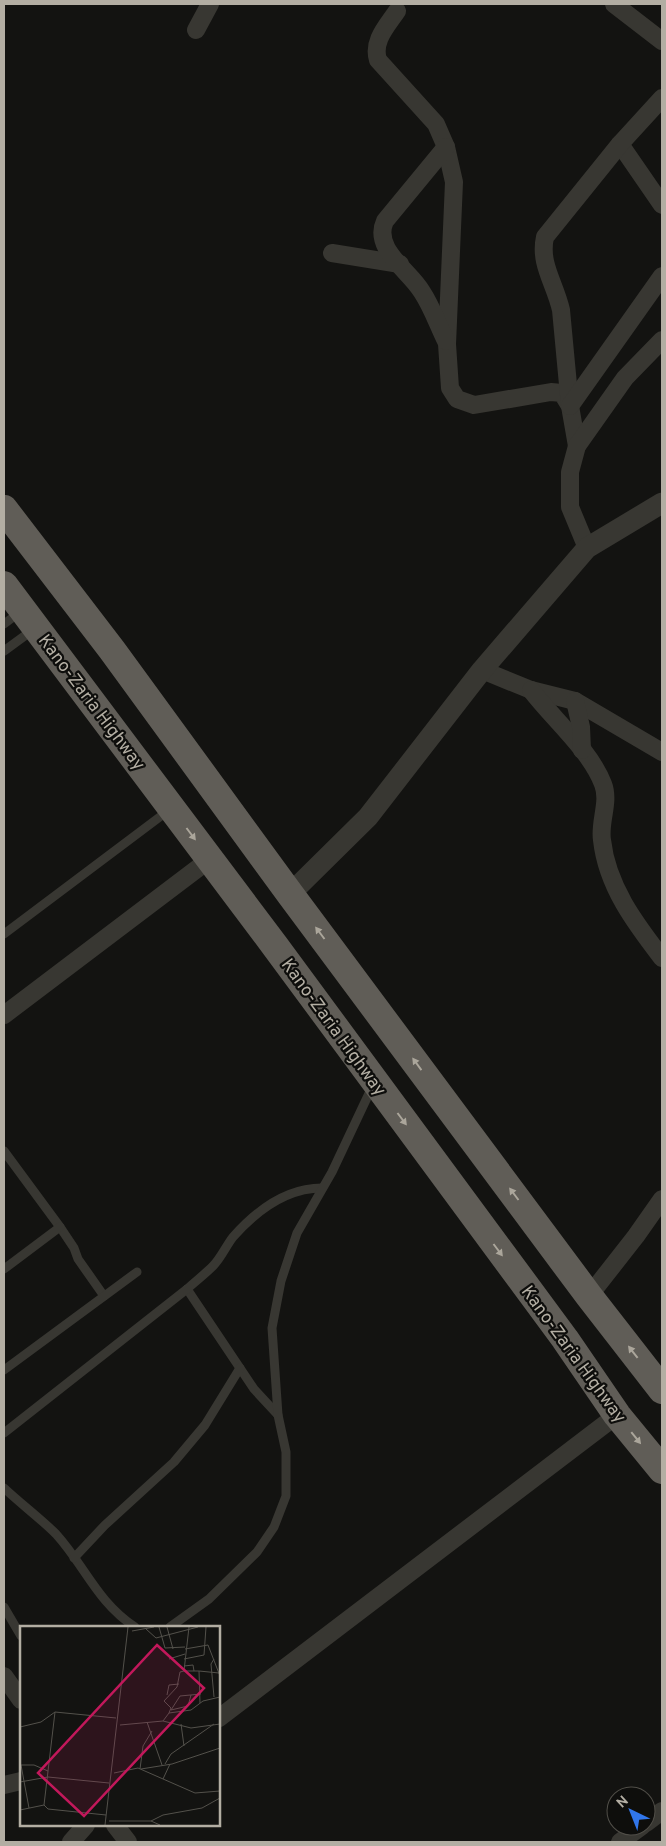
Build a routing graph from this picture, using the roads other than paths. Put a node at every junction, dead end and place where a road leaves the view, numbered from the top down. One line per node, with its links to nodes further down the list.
1 (210, 4): 4 (street)
2 (614, 4): 5 (street)
3 (397, 6): 8 (street)
4 (196, 30)
5 (662, 41)
6 (662, 98): 7 (street)
7 (620, 144): 9 (street); 15 (street)
8 (446, 147): 11 (street); 14 (street)
9 (662, 205)
10 (332, 253): 11 (street)
11 (400, 264): 14 (street)
12 (662, 276): 15 (street)
13 (662, 340): 16 (street)
14 (447, 344): 15 (street)
15 (570, 406): 16 (street)
16 (577, 446): 19 (street)
17 (662, 503): 19 (street)
18 (4, 509): 30 (highway)
19 (587, 548): 23 (street)
20 (4, 585): 21 (highway, Kano-Zaria Highway)
21 (21, 621): 22 (lane); 28 (highway, Kano-Zaria Highway)
22 (4, 651)
23 (482, 670): 24 (street); 30 (street)
24 (531, 690): 25 (street); 26 (street)
25 (575, 701): 26 (street); 27 (street)
26 (582, 750): 32 (street)
27 (662, 752)
28 (172, 808): 29 (highway, Kano-Zaria Highway, one-way to 29); 31 (lane)
29 (210, 859): 33 (street); 34 (highway, Kano-Zaria Highway)
30 (290, 894): 43 (highway, one-way to 30)
31 (4, 934)
32 (662, 958)
33 (4, 1015)
34 (374, 1082): 36 (lane); 48 (highway, Kano-Zaria Highway, one-way to 48)
35 (4, 1151): 38 (lane)
36 (322, 1188): 41 (lane); 47 (lane)
37 (662, 1199): 43 (street)
38 (60, 1227): 39 (lane); 42 (lane)
39 (4, 1269)
40 (137, 1272): 42 (lane)
41 (188, 1289): 44 (lane); 49 (lane)
42 (104, 1296): 45 (lane)
43 (589, 1296): 46 (highway, one-way to 43)
44 (240, 1368): 47 (lane); 52 (lane)
45 (4, 1370)
46 (662, 1390)
47 (278, 1415): 55 (lane)
48 (617, 1415): 50 (highway, Kano-Zaria Highway, one-way to 50); 59 (street)
49 (4, 1433)
50 (662, 1470)
51 (4, 1488): 52 (lane)
52 (74, 1558): 54 (lane)
53 (4, 1607): 56 (lane)
54 (133, 1626)
55 (171, 1626)
56 (20, 1634)
57 (4, 1676): 58 (street)
58 (20, 1699)
59 (220, 1717)
60 (20, 1781): 61 (street)
61 (4, 1785)
62 (85, 1826): 64 (street)
63 (116, 1826): 65 (street)
64 (71, 1842)
65 (128, 1842)

